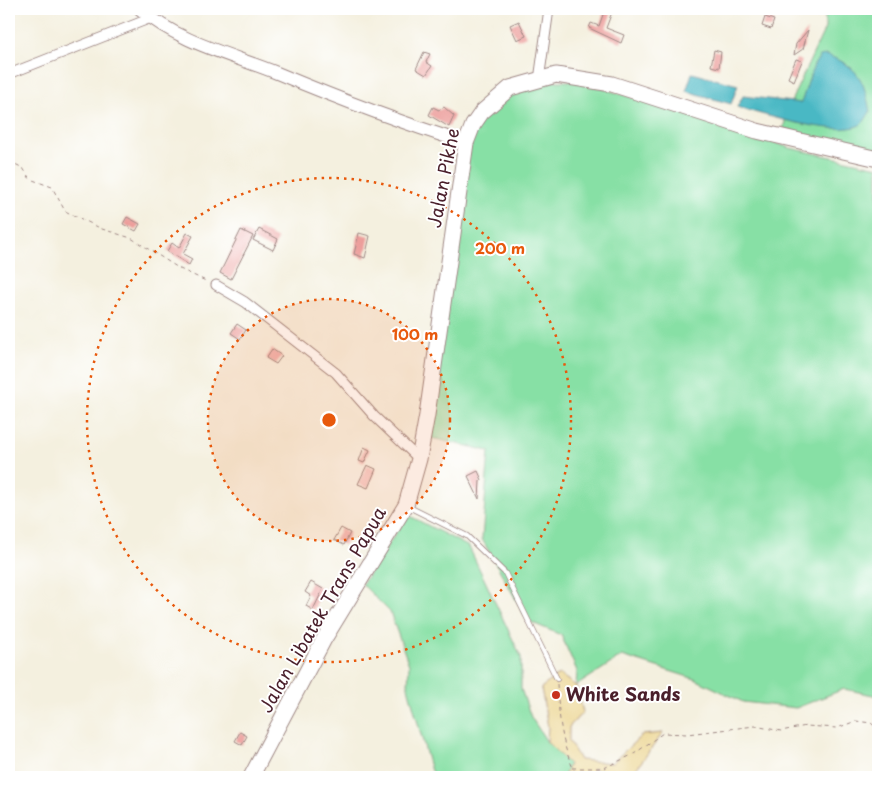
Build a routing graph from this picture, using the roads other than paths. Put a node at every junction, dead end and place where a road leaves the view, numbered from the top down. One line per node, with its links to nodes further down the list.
1 (140, 9): 3 (street)
2 (549, 9): 5 (street)
3 (151, 18): 4 (street); 6 (street)
4 (9, 74)
5 (539, 80): 6 (highway, Jalan Pikhe); 7 (highway, Jalan Pikhe)
6 (466, 143): 9 (highway, Jalan Pikhe)
7 (878, 159)
8 (216, 285): 9 (street)
9 (420, 459): 10 (highway, Jalan Libatek Trans Papua)
10 (406, 506): 11 (lane); 12 (highway, Jalan Libatek Trans Papua)
11 (557, 679)
12 (251, 777)

